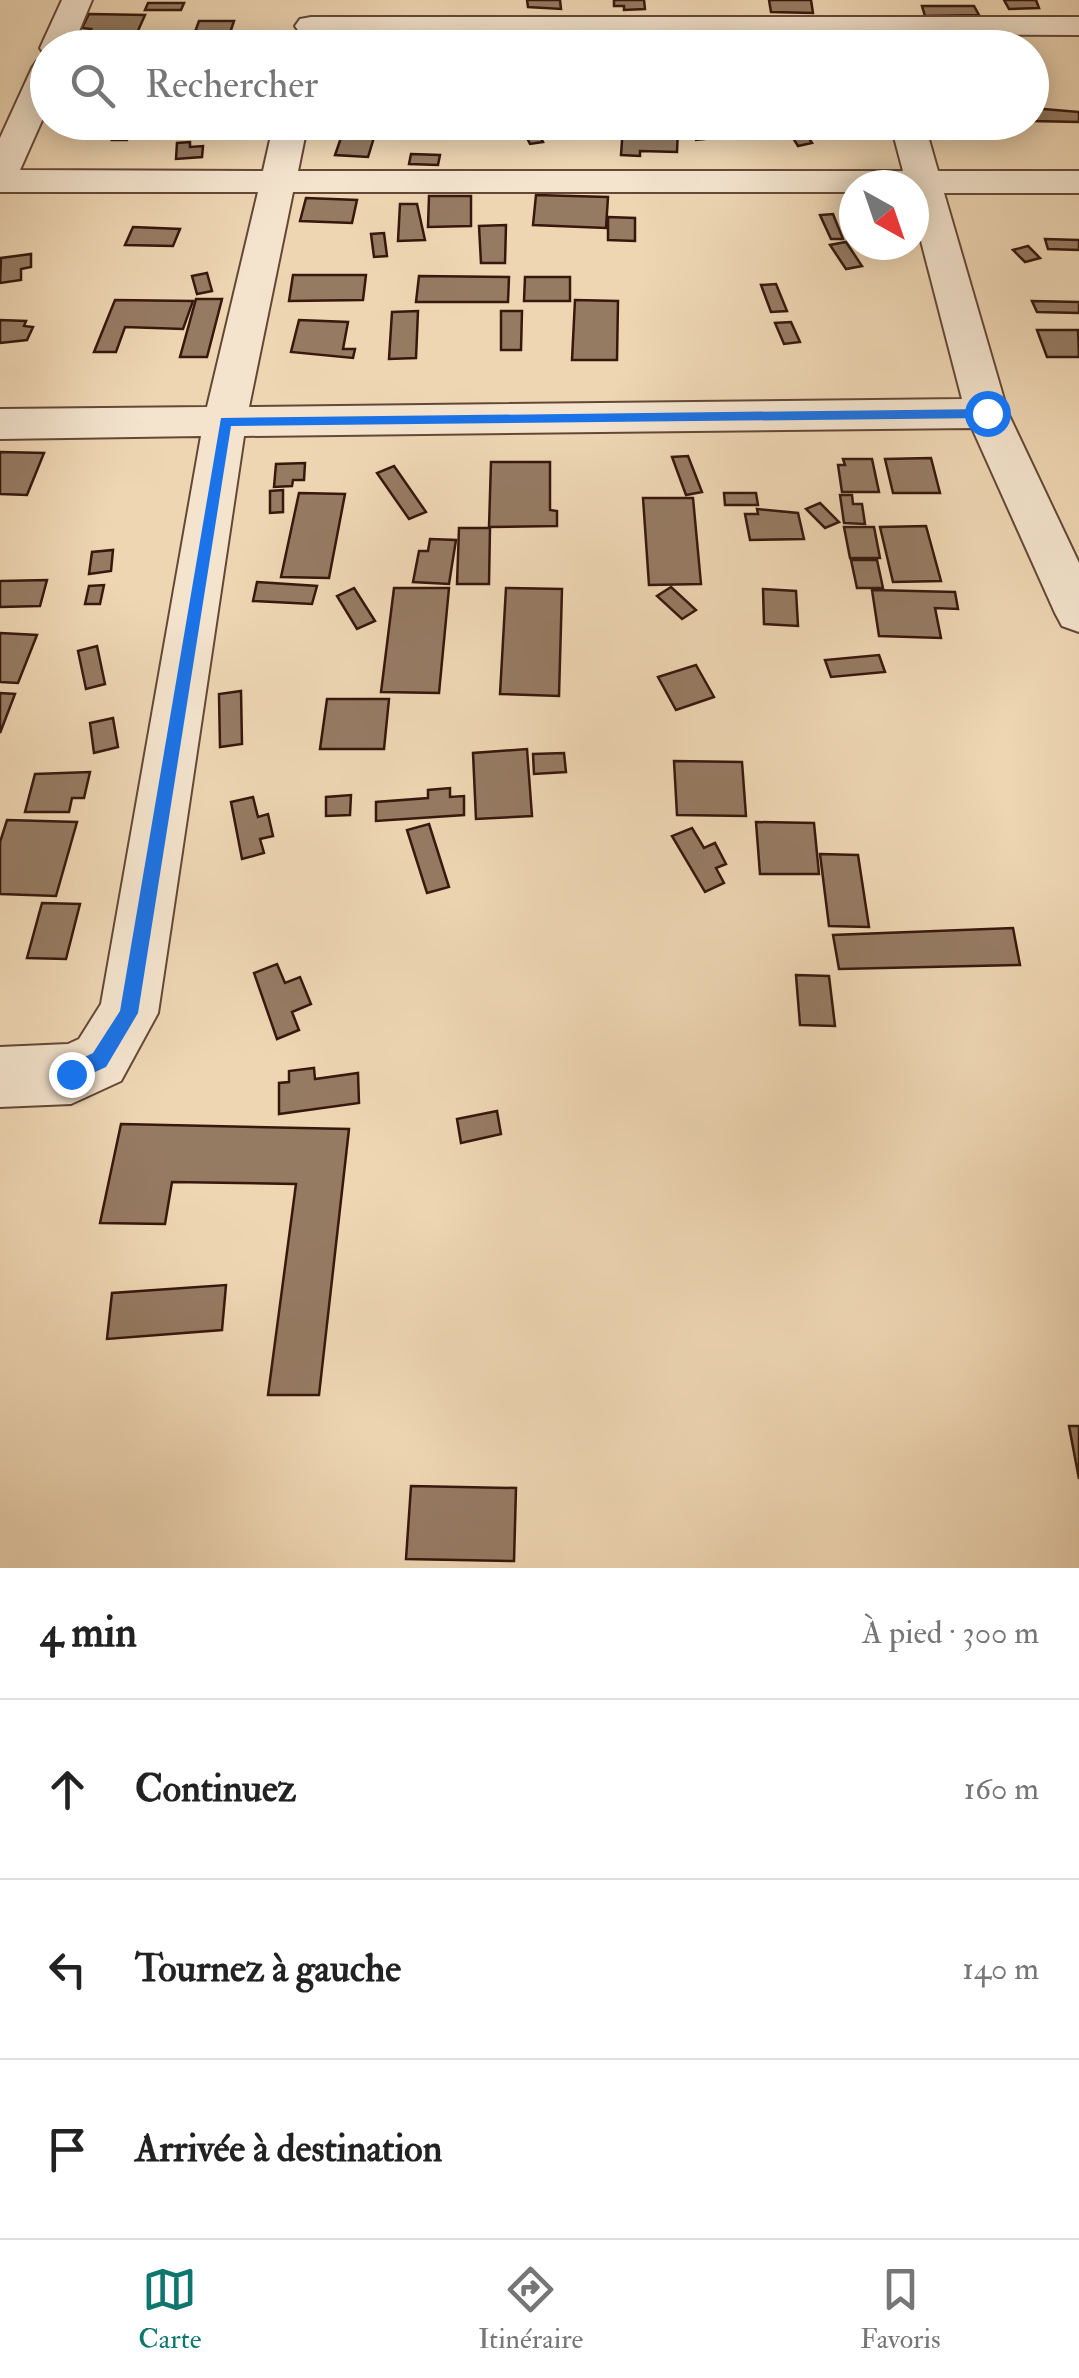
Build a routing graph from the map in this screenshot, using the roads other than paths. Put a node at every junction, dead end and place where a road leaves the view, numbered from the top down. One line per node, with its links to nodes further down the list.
1 (77, 0): 5 (street)
2 (312, 25): 3 (street)
3 (880, 25): 4 (street)
4 (1079, 26)
5 (64, 30)
6 (30, 110): 10 (street)
7 (287, 140): 11 (street)
8 (912, 140): 9 (street)
9 (920, 170)
10 (0, 179): 11 (street)
11 (278, 181): 12 (street); 17 (street)
12 (839, 182)
13 (929, 182): 14 (street)
14 (1079, 182)
15 (929, 204): 16 (street)
16 (987, 413): 17 (street); 19 (street)
17 (225, 422): 18 (street); 20 (street)
18 (0, 424)
19 (1079, 613)
20 (0, 1078)

